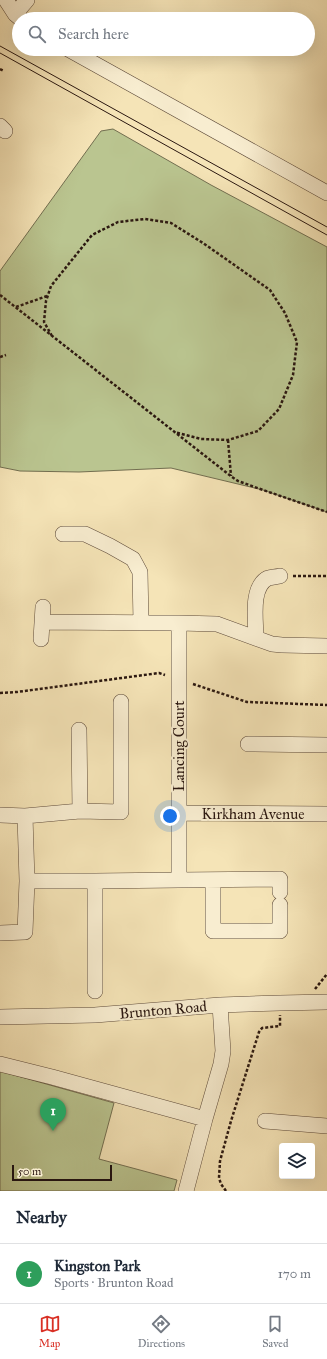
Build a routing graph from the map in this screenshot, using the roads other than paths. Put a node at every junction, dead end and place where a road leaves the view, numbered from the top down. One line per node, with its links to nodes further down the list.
1 (6, 0): 3 (street)
2 (27, 0): 4 (street)
3 (15, 12)
4 (20, 12)
5 (81, 56): 6 (street)
6 (327, 193)
7 (63, 534): 9 (street)
8 (280, 576): 11 (street)
9 (141, 622): 10 (street); 12 (street)
10 (179, 622): 11 (street); 19 (street, Lancing Court)
11 (256, 638): 13 (street)
12 (41, 639)
13 (327, 646)
14 (121, 702): 18 (street)
15 (79, 730): 18 (street)
16 (248, 744): 17 (street)
17 (327, 745)
18 (80, 811): 22 (street)
19 (180, 814): 20 (street, Kirkham Avenue); 23 (street, Lancing Court)
20 (327, 814)
21 (0, 815): 22 (street)
22 (25, 816): 25 (street)
23 (179, 880): 24 (street); 26 (street)
24 (213, 880): 24 (street)
25 (27, 881): 26 (street); 27 (street)
26 (95, 881): 28 (street)
27 (0, 933)
28 (95, 991)
29 (327, 1002): 30 (street, Brunton Road)
30 (220, 1005): 31 (street, Brunton Road); 33 (street)
31 (0, 1017)
32 (0, 1064): 33 (street)
33 (205, 1120): 36 (street)
34 (265, 1121): 35 (street)
35 (327, 1126)
36 (186, 1191)

